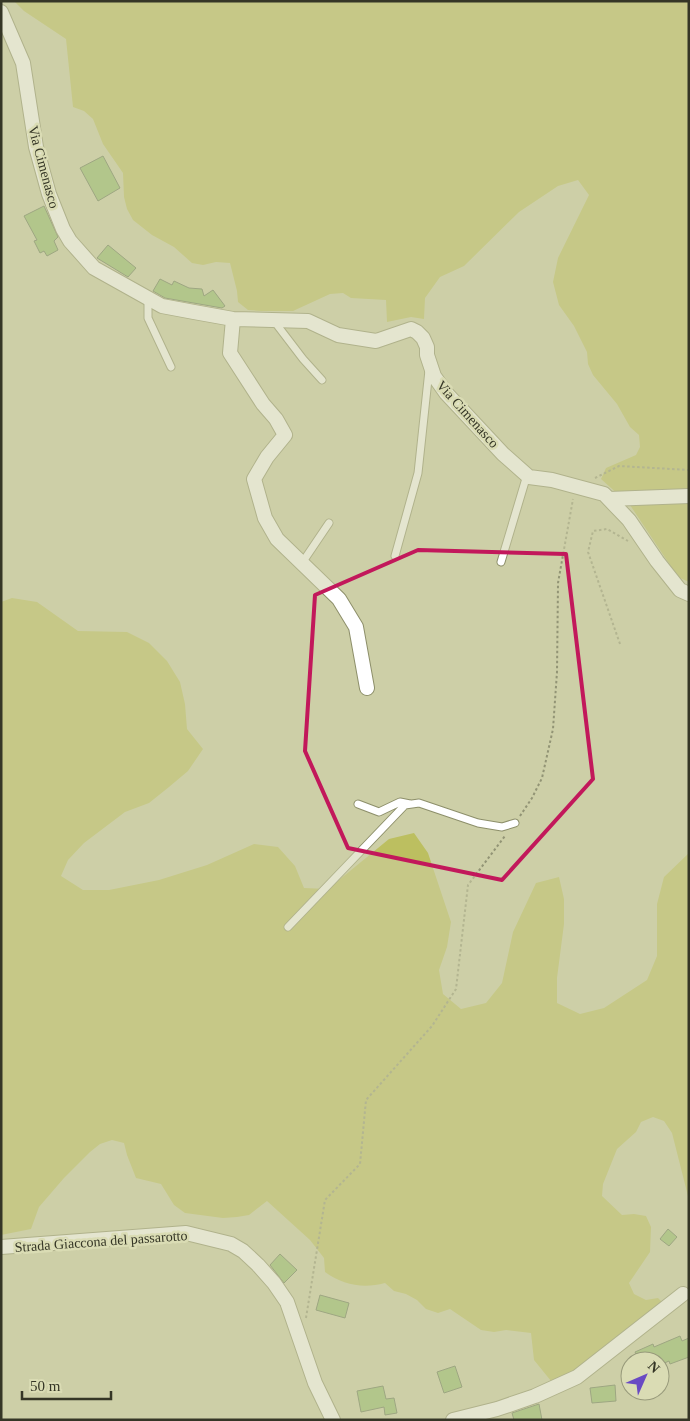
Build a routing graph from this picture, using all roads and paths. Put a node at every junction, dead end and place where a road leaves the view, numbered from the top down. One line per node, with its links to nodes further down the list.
1 (1, 12): 2 (street, Via Cimenasco)
2 (148, 298): 3 (street, Via Cimenasco); 6 (lane)
3 (234, 319): 4 (street, Via Cimenasco); 17 (street)
4 (274, 320): 5 (street, Via Cimenasco); 7 (lane)
5 (430, 365): 9 (street, Via Cimenasco); 15 (lane)
6 (171, 367)
7 (322, 380)
8 (689, 470): 10 (path)
9 (527, 475): 10 (street, Via Cimenasco); 16 (lane)
10 (575, 487): 12 (street, Via Cimenasco); 23 (path)
11 (689, 496): 12 (street)
12 (609, 499): 18 (street, Via Cimenasco)
13 (329, 523): 17 (lane)
14 (627, 541): 19 (path)
15 (395, 556)
16 (501, 562)
17 (302, 563): 20 (street)
18 (689, 594)
19 (620, 644)
20 (367, 688)
21 (358, 804): 22 (lane)
22 (412, 804): 23 (lane); 24 (lane)
23 (515, 823): 27 (path)
24 (288, 927)
25 (1, 1247): 27 (street, Strada Giaccona del passarotto)
26 (683, 1294): 29 (street)
27 (302, 1345): 28 (street, Strada Giaccona del passarotto)
28 (333, 1420)
29 (452, 1420)

